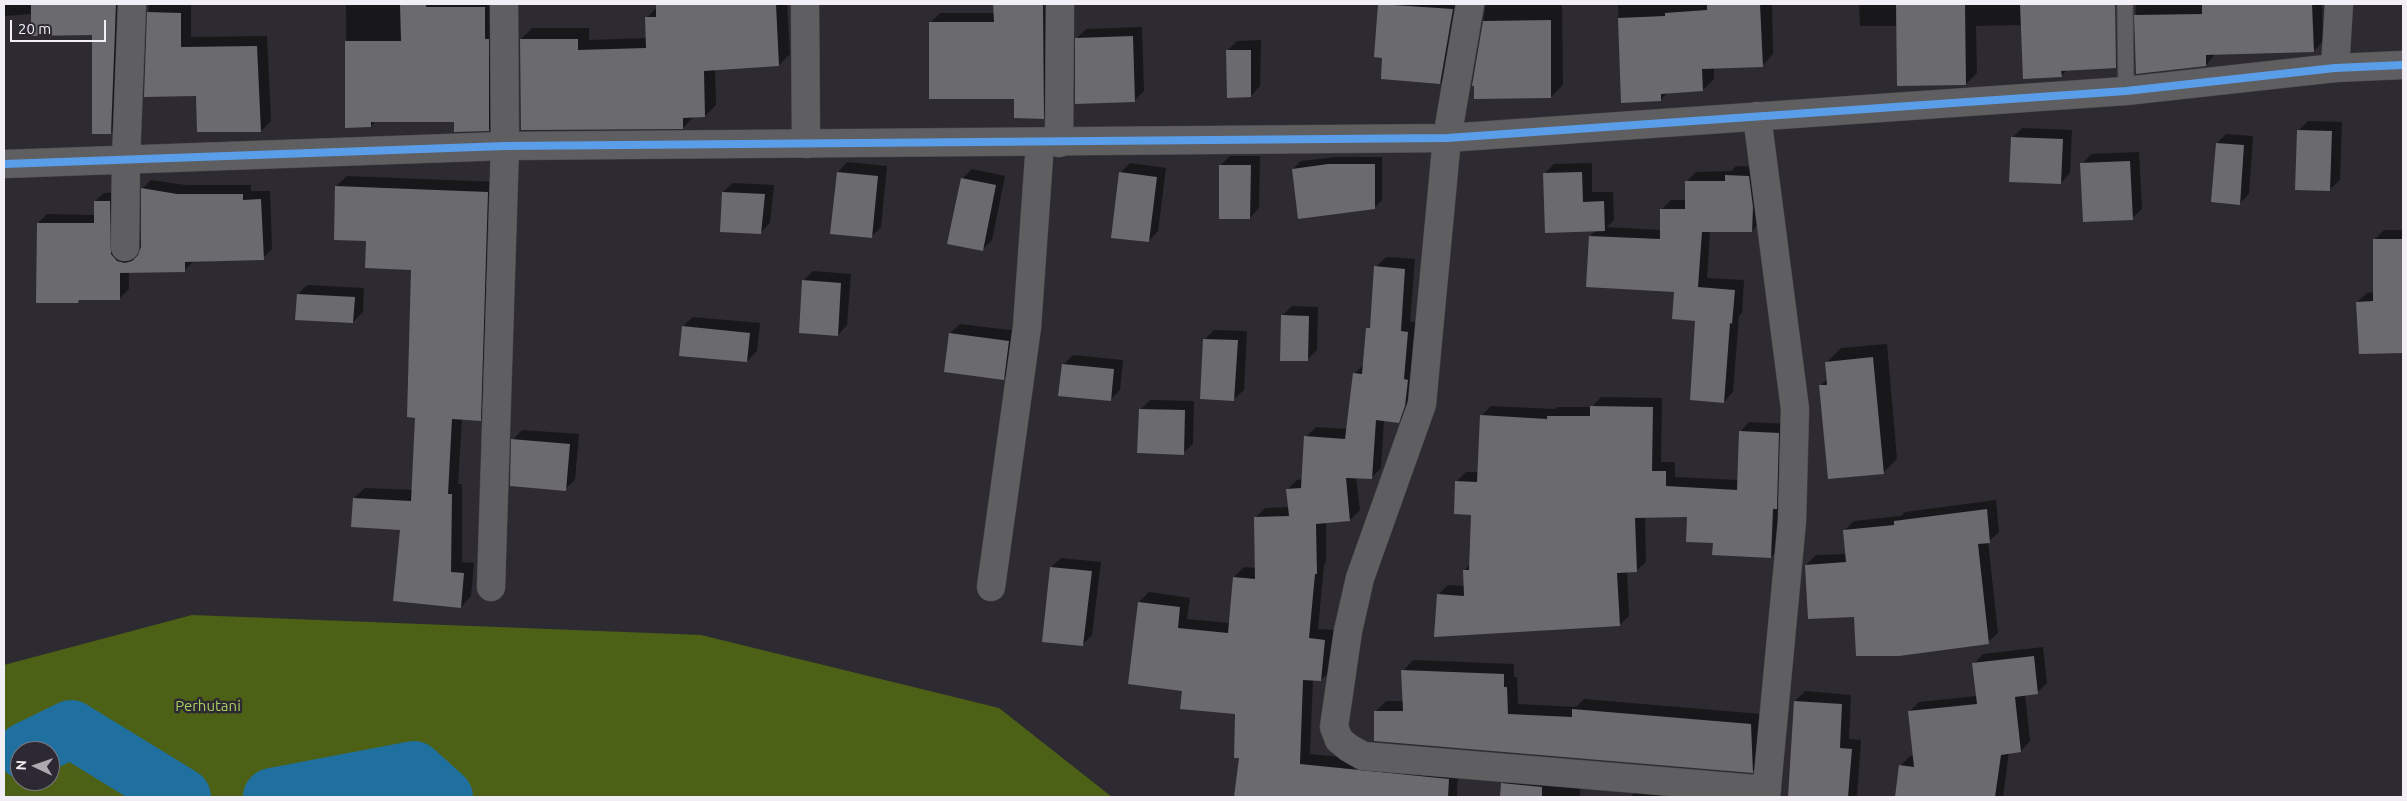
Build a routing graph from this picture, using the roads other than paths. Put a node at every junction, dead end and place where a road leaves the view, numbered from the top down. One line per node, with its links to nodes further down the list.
1 (132, 4): 16 (street)
2 (504, 4): 15 (street)
3 (805, 4): 14 (street)
4 (1060, 4): 13 (street)
5 (1470, 4): 12 (street)
6 (2124, 4): 10 (lane)
7 (2339, 4): 9 (street)
8 (2403, 65): 9 (street)
9 (2335, 68): 10 (street)
10 (2126, 91): 11 (street)
11 (1757, 116): 12 (street); 21 (street)
12 (1448, 138): 13 (street); 21 (street)
13 (1049, 143): 14 (street); 20 (street)
14 (806, 144): 15 (street)
15 (505, 146): 16 (street); 19 (street)
16 (126, 160): 17 (street); 18 (street)
17 (4, 164)
18 (125, 247)
19 (491, 587)
20 (991, 587)
21 (1767, 794)

